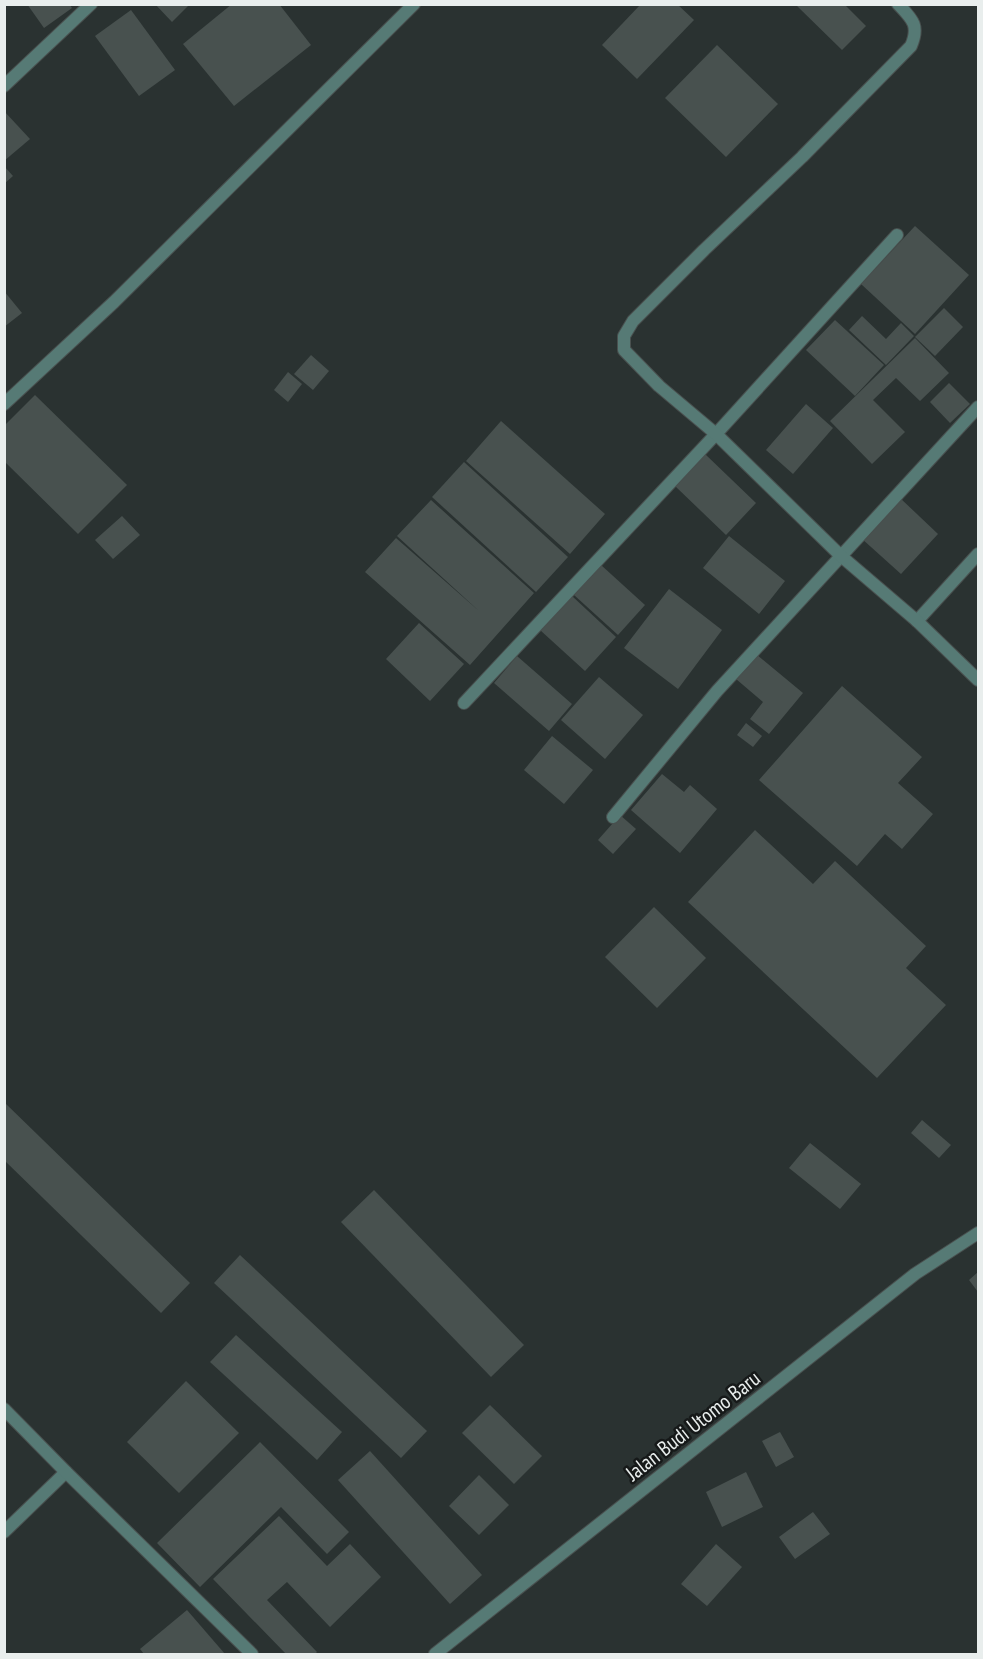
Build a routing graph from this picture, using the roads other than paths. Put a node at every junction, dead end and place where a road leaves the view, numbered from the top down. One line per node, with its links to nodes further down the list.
1 (91, 4): 4 (street)
2 (414, 4): 6 (street)
3 (898, 4): 8 (street)
4 (4, 86)
5 (897, 236): 8 (street)
6 (4, 404)
7 (978, 407): 10 (street)
8 (716, 434): 10 (street); 13 (street)
9 (978, 554): 11 (street)
10 (841, 556): 11 (street); 14 (street)
11 (917, 621): 12 (street)
12 (978, 680)
13 (464, 703)
14 (613, 817)
15 (978, 1233): 20 (street, Jalan Budi Utomo Baru)
16 (4, 1409): 17 (street)
17 (66, 1472): 18 (street); 19 (street)
18 (4, 1532)
19 (252, 1654)
20 (435, 1654)

